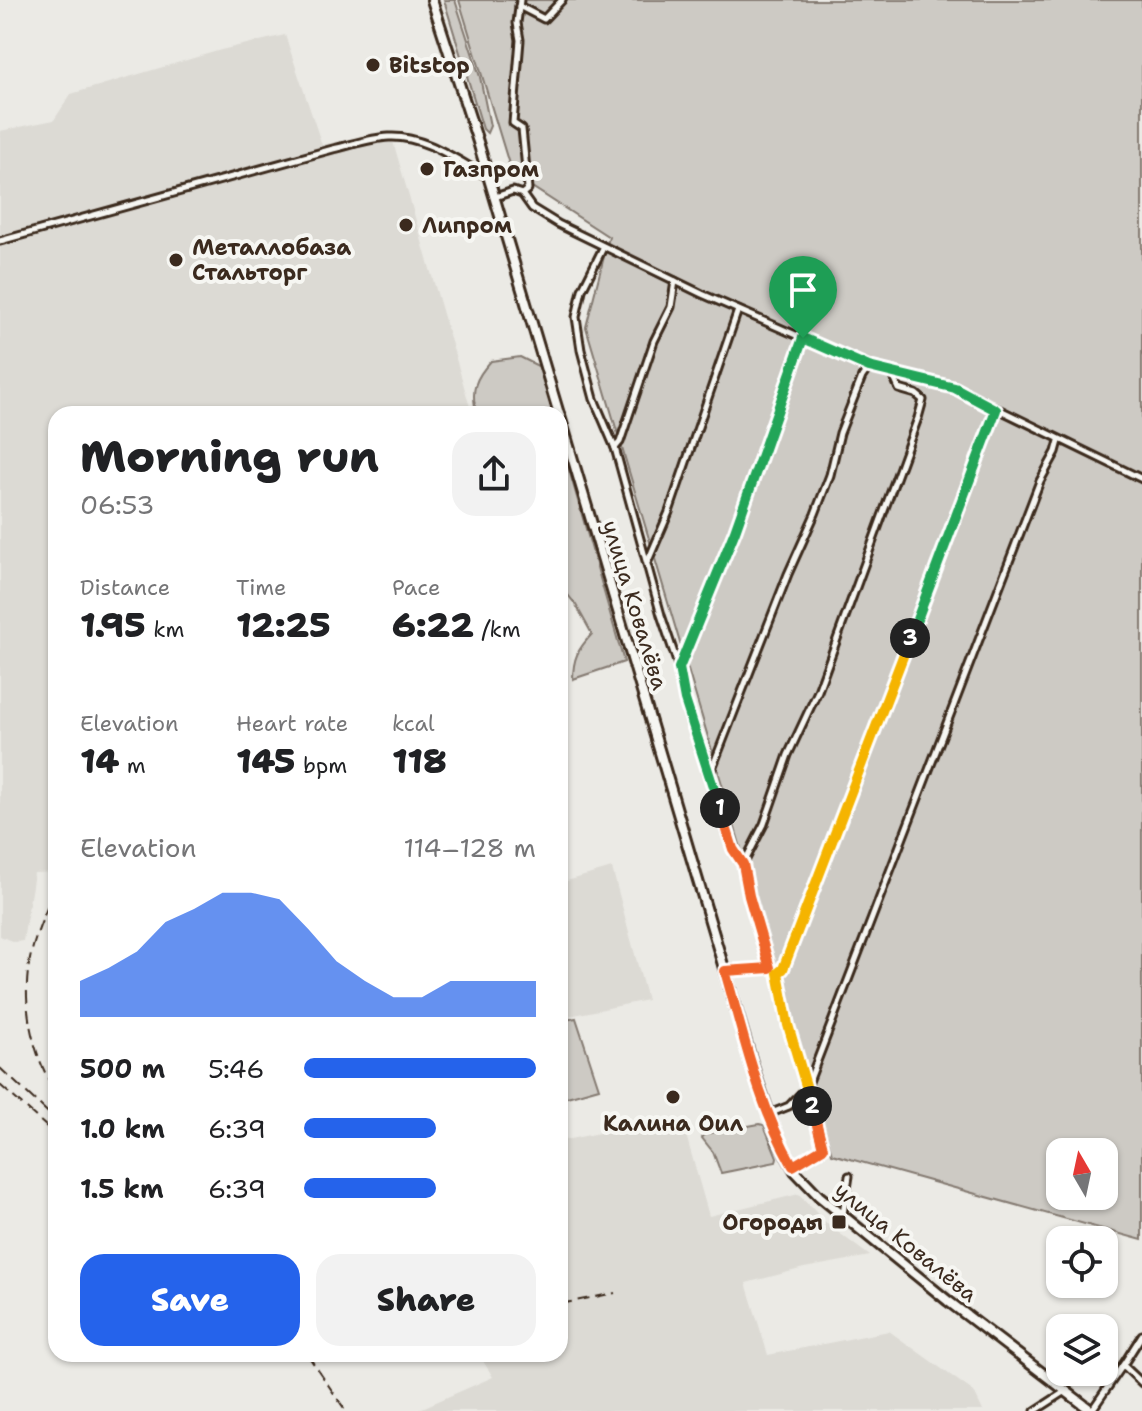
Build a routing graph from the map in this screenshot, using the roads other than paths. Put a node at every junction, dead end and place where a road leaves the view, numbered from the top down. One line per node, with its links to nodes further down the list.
1 (432, 0): 4 (street, улица Ковалёва)
2 (562, 0): 3 (street)
3 (519, 3): 5 (street)
4 (489, 177): 6 (street, улица Ковалёва); 7 (street)
5 (522, 194): 6 (street); 8 (street)
6 (495, 197): 14 (street, улица Ковалёва)
7 (0, 241)
8 (603, 248): 9 (street); 18 (street)
9 (675, 281): 10 (street); 18 (street)
10 (738, 310): 11 (street); 20 (street)
11 (803, 338): 12 (street); 21 (street)
12 (869, 367): 13 (street); 22 (street)
13 (892, 372): 15 (street); 23 (street)
14 (557, 406)
15 (996, 410): 16 (street); 26 (street)
16 (1059, 441): 19 (street); 27 (street)
17 (568, 442): 25 (street, улица Ковалёва)
18 (615, 448): 20 (street)
19 (1142, 479)
20 (647, 563): 21 (street)
21 (679, 668): 22 (street)
22 (710, 772): 23 (street)
23 (743, 864): 24 (street)
24 (770, 968): 25 (street); 26 (street)
25 (725, 971): 28 (street, улица Ковалёва)
26 (778, 973): 27 (street)
27 (807, 1087): 28 (street); 29 (street)
28 (769, 1114): 29 (street, улица Ковалёва)
29 (793, 1166): 31 (street, улица Ковалёва)
30 (849, 1176): 31 (street)
31 (843, 1215): 35 (street, улица Ковалёва)
32 (1142, 1335): 33 (street)
33 (1123, 1365): 34 (street); 37 (street)
34 (1142, 1383)
35 (1067, 1391): 36 (street); 37 (street, улица Ковалёва)
36 (1035, 1411)
37 (1092, 1411)

